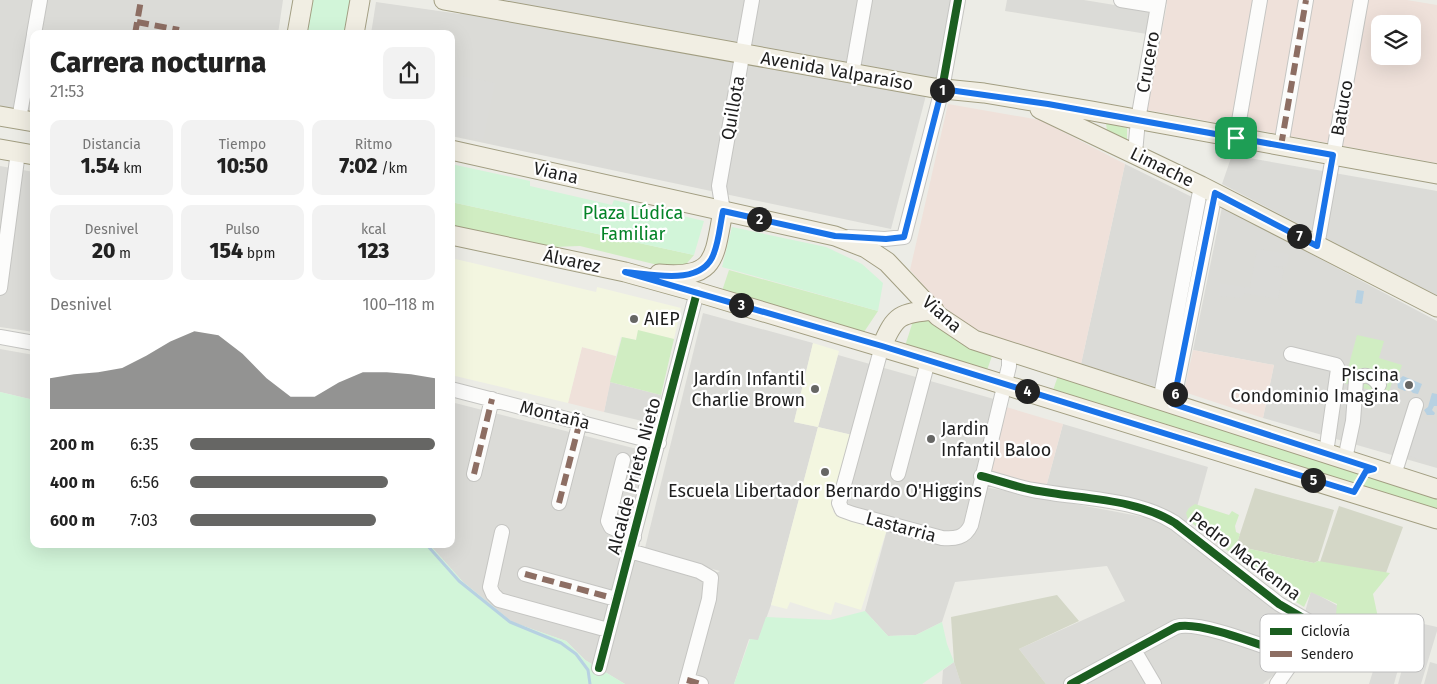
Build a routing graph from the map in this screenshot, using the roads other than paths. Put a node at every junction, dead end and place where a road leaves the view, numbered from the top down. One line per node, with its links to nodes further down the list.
1 (40, 0): 13 (street)
2 (302, 0): 14 (main road)
3 (360, 0): 15 (main road)
4 (444, 0): 16 (main road, Avenida Valparaíso)
5 (752, 0): 16 (street, Quillota)
6 (865, 0): 17 (street)
7 (958, 0): 18 (street)
8 (1121, 0): 12 (street)
9 (1260, 0): 24 (street)
10 (1306, 0): 25 (street)
11 (1361, 0): 29 (street, Batuco)
12 (1159, 3): 22 (street, Crucero)
13 (35, 30)
14 (298, 30)
15 (355, 30)
16 (742, 54): 17 (main road, Avenida Valparaíso); 31 (street, Quillota)
17 (852, 74): 18 (main road, Avenida Valparaíso)
18 (942, 89): 19 (main road, Avenida Valparaíso); 36 (street)
19 (1018, 99): 22 (main road, Avenida Valparaíso); 28 (main road, Limache)
20 (30, 105): 23 (street)
21 (0, 116): 23 (main road)
22 (1138, 120): 24 (main road, Avenida Valparaíso); 28 (street, Crucero)
23 (29, 123): 27 (main road)
24 (1236, 138): 25 (main road, Avenida Valparaíso)
25 (1281, 146): 29 (main road, Avenida Valparaíso)
26 (455, 151): 33 (main road, Viana)
27 (17, 152): 39 (street)
28 (1135, 153): 32 (main road, Limache)
29 (1333, 155): 30 (main road, Avenida Valparaíso); 37 (street, Batuco)
30 (1437, 174)
31 (720, 186): 33 (street); 34 (street, Quillota)
32 (1208, 190): 37 (main road, Limache); 53 (street)
33 (702, 206): 34 (main road, Viana)
34 (723, 211): 36 (main road, Viana); 38 (main road)
35 (455, 236): 38 (main road, Álvarez)
36 (835, 236): 42 (main road, Viana)
37 (1317, 246): 41 (main road, Limache)
38 (625, 272): 40 (main road, Álvarez)
39 (0, 288)
40 (697, 292): 45 (main road, Álvarez); 56 (street, Alcalde Prieto Nieto)
41 (1437, 307)
42 (934, 310): 45 (main road); 46 (main road, Viana)
43 (0, 337): 44 (street)
44 (30, 343)
45 (882, 346): 48 (main road, Álvarez); 65 (street, Lastarria)
46 (1009, 352): 49 (street); 53 (main road, Viana)
47 (1291, 354): 57 (street)
48 (928, 361): 49 (main road, Álvarez); 63 (street)
49 (1004, 384): 59 (street); 67 (main road, Álvarez)
50 (1379, 385): 60 (street)
51 (455, 390): 52 (street, Montaña)
52 (492, 399): 55 (street, Montaña); 62 (street)
53 (1167, 402): 57 (main road, Viana)
54 (1416, 405): 64 (street)
55 (580, 421): 56 (street, Montaña); 68 (street)
56 (659, 443): 72 (street, Alcalde Prieto Nieto)
57 (1326, 453): 60 (main road, Viana)
58 (623, 460): 72 (street)
59 (985, 460): 65 (street); 69 (street)
60 (1345, 460): 61 (main road, Viana)
61 (1374, 469): 64 (main road, Viana); 67 (main road)
62 (474, 474)
63 (898, 474)
64 (1394, 475): 66 (main road, Viana)
65 (981, 476): 75 (street, Pedro Mackenna)
66 (1437, 488)
67 (1354, 492): 70 (main road, Álvarez)
68 (560, 503)
69 (966, 506)
70 (1437, 519)
71 (502, 532): 76 (street)
72 (632, 544): 74 (street, Alcalde Prieto Nieto); 81 (street)
73 (524, 574): 74 (street)
74 (616, 599): 76 (street, Alcalde Prieto Nieto)
75 (1296, 614)
76 (608, 630): 79 (street, Alcalde Prieto Nieto)
77 (1260, 646): 78 (street, Pedro Mackenna)
78 (1134, 650): 83 (street, Pedro Mackenna); 84 (street)
79 (599, 668)
80 (1285, 672): 85 (street)
81 (686, 682): 82 (street)
82 (701, 684)
83 (1071, 684)
84 (1154, 684)
85 (1277, 684)

